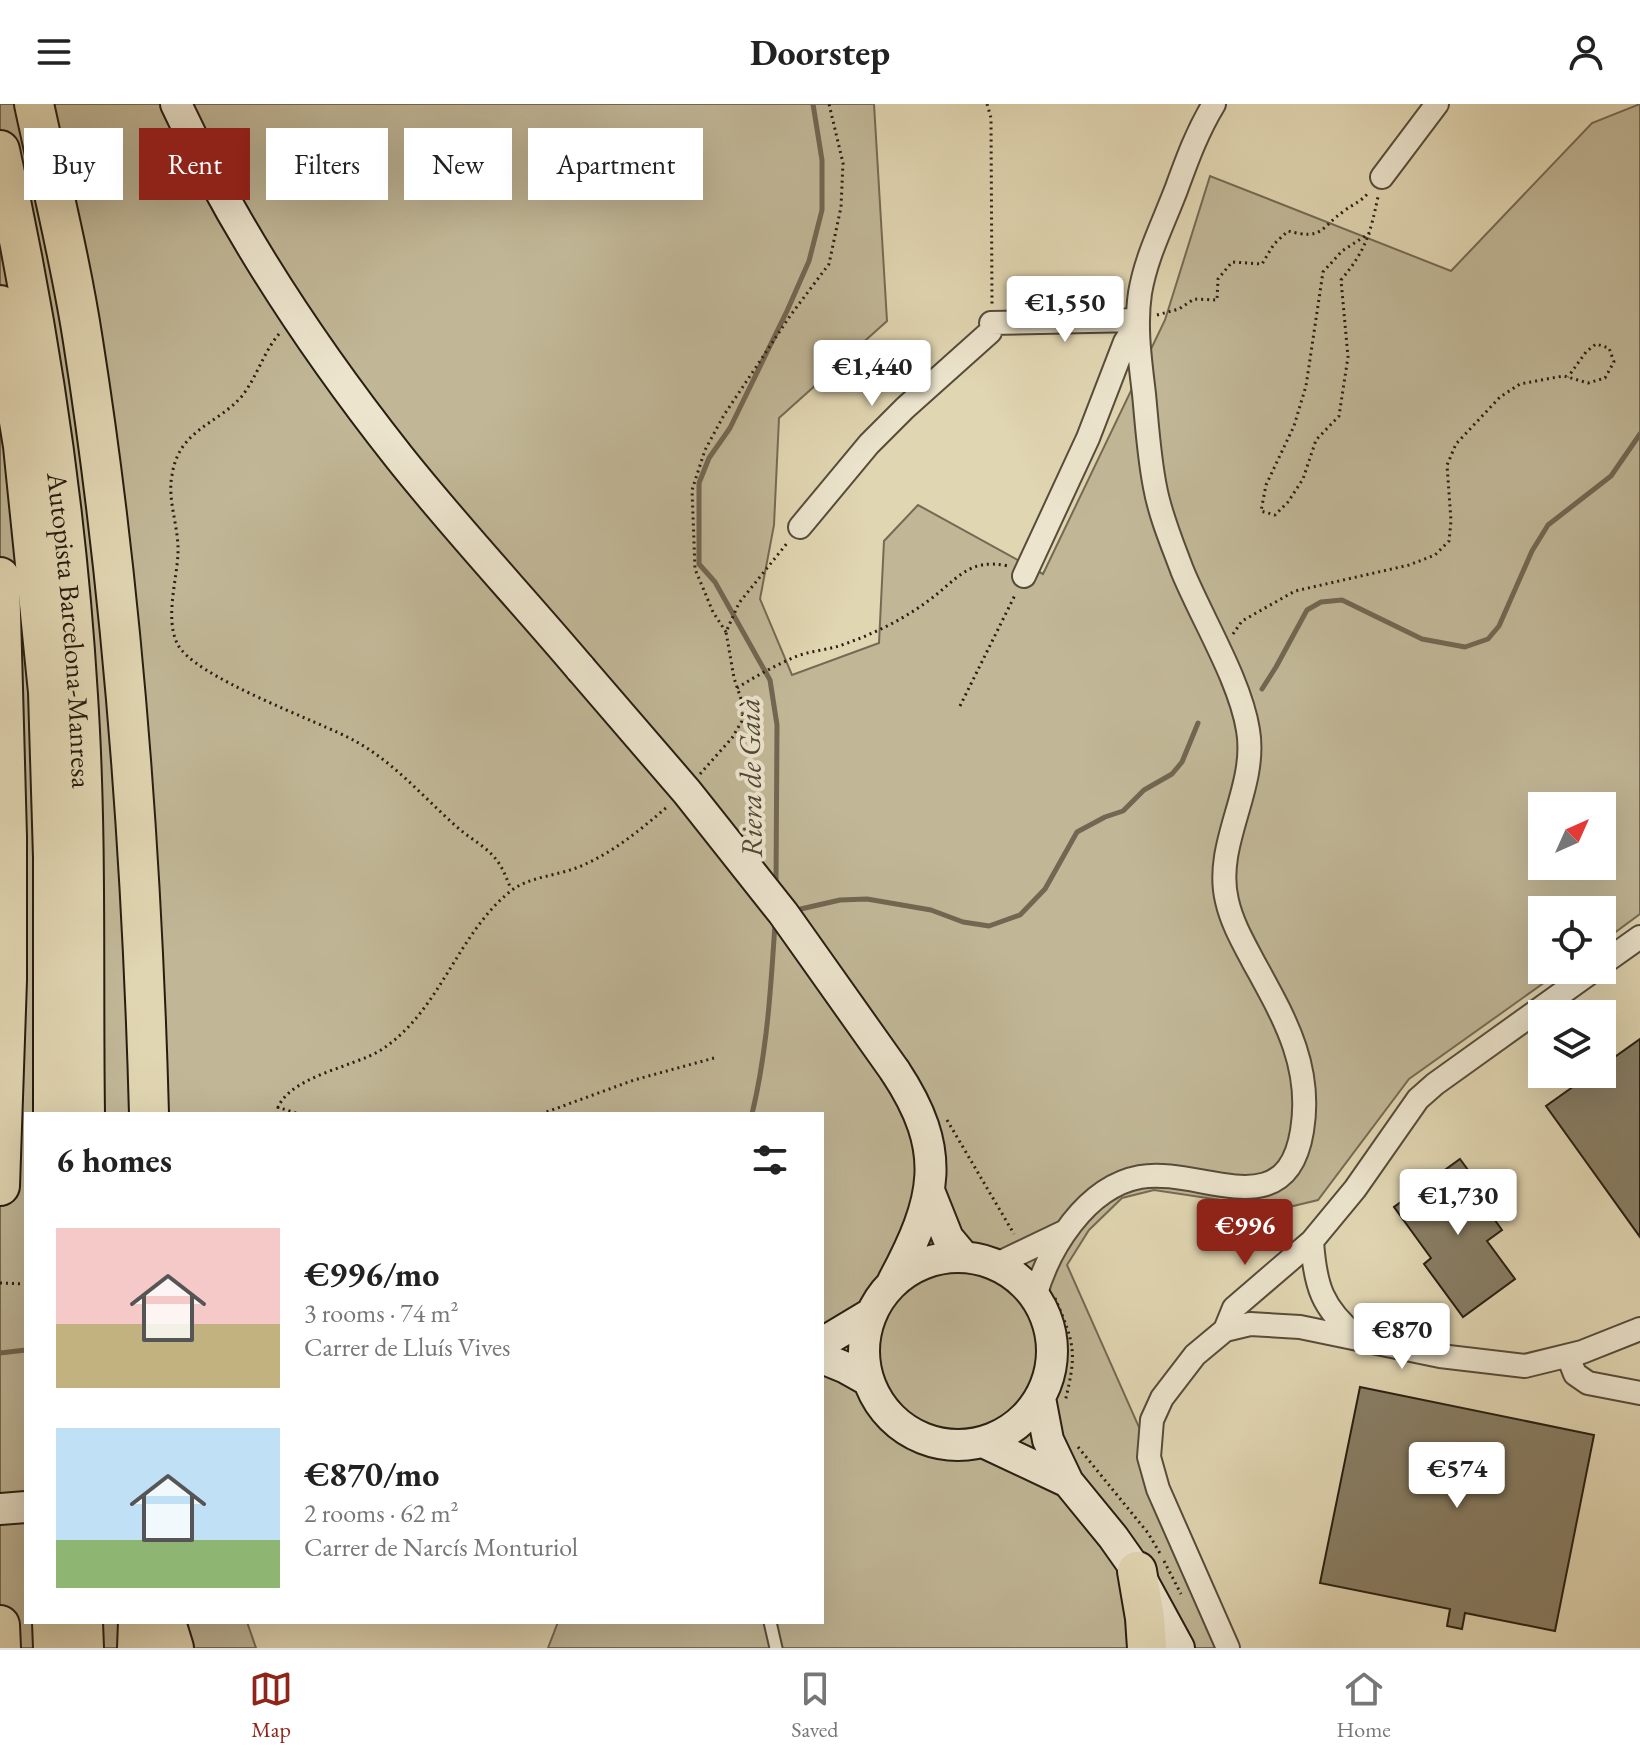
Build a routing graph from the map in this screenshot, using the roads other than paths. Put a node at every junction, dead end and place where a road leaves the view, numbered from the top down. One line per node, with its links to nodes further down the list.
1 (34, 104): 17 (highway)
2 (176, 104): 20 (street, bridge)
3 (1214, 104): 8 (street)
4 (1437, 104): 6 (street)
5 (0, 150): 16 (highway, Autopista Barcelona-Manresa)
6 (1382, 177)
7 (0, 305): 15 (highway, Autopista Barcelona-Manresa)
8 (1138, 320): 9 (street); 10 (street); 23 (street)
9 (800, 527)
10 (1024, 576)
11 (0, 577): 18 (highway)
12 (1640, 937): 13 (street)
13 (1616, 954)
14 (1574, 984): 21 (street)
15 (53, 1112)
16 (85, 1112)
17 (149, 1112)
18 (0, 1177): 19 (highway)
19 (0, 1186)
20 (930, 1193): 22 (street); 25 (street)
21 (1312, 1241): 29 (street); 30 (street)
22 (964, 1257): 24 (street); 25 (street)
23 (1036, 1258): 24 (street); 26 (street)
24 (995, 1265): 26 (street)
25 (890, 1286): 27 (street)
26 (1035, 1297): 36 (street)
27 (872, 1313): 31 (street); 34 (street)
28 (1640, 1329): 32 (street)
29 (1225, 1330): 30 (street); 56 (street)
30 (1358, 1338): 32 (street)
31 (824, 1342)
32 (1568, 1356): 35 (street)
33 (824, 1359): 34 (street)
34 (869, 1381): 37 (street)
35 (1640, 1393)
36 (1052, 1403): 37 (street); 38 (street)
37 (983, 1442): 38 (street)
38 (1068, 1482): 41 (street)
39 (24, 1507): 40 (street)
40 (0, 1509)
41 (1137, 1571): 54 (highway); 55 (street)
42 (52, 1624): 49 (highway)
43 (83, 1624): 50 (highway)
44 (138, 1624): 51 (highway)
45 (167, 1624): 52 (highway)
46 (770, 1624): 53 (lane)
47 (0, 1625): 48 (highway)
48 (1, 1648)
49 (53, 1648)
50 (84, 1648)
51 (137, 1648)
52 (174, 1648)
53 (776, 1648)
54 (1147, 1648)
55 (1179, 1648)
56 (1228, 1648)

